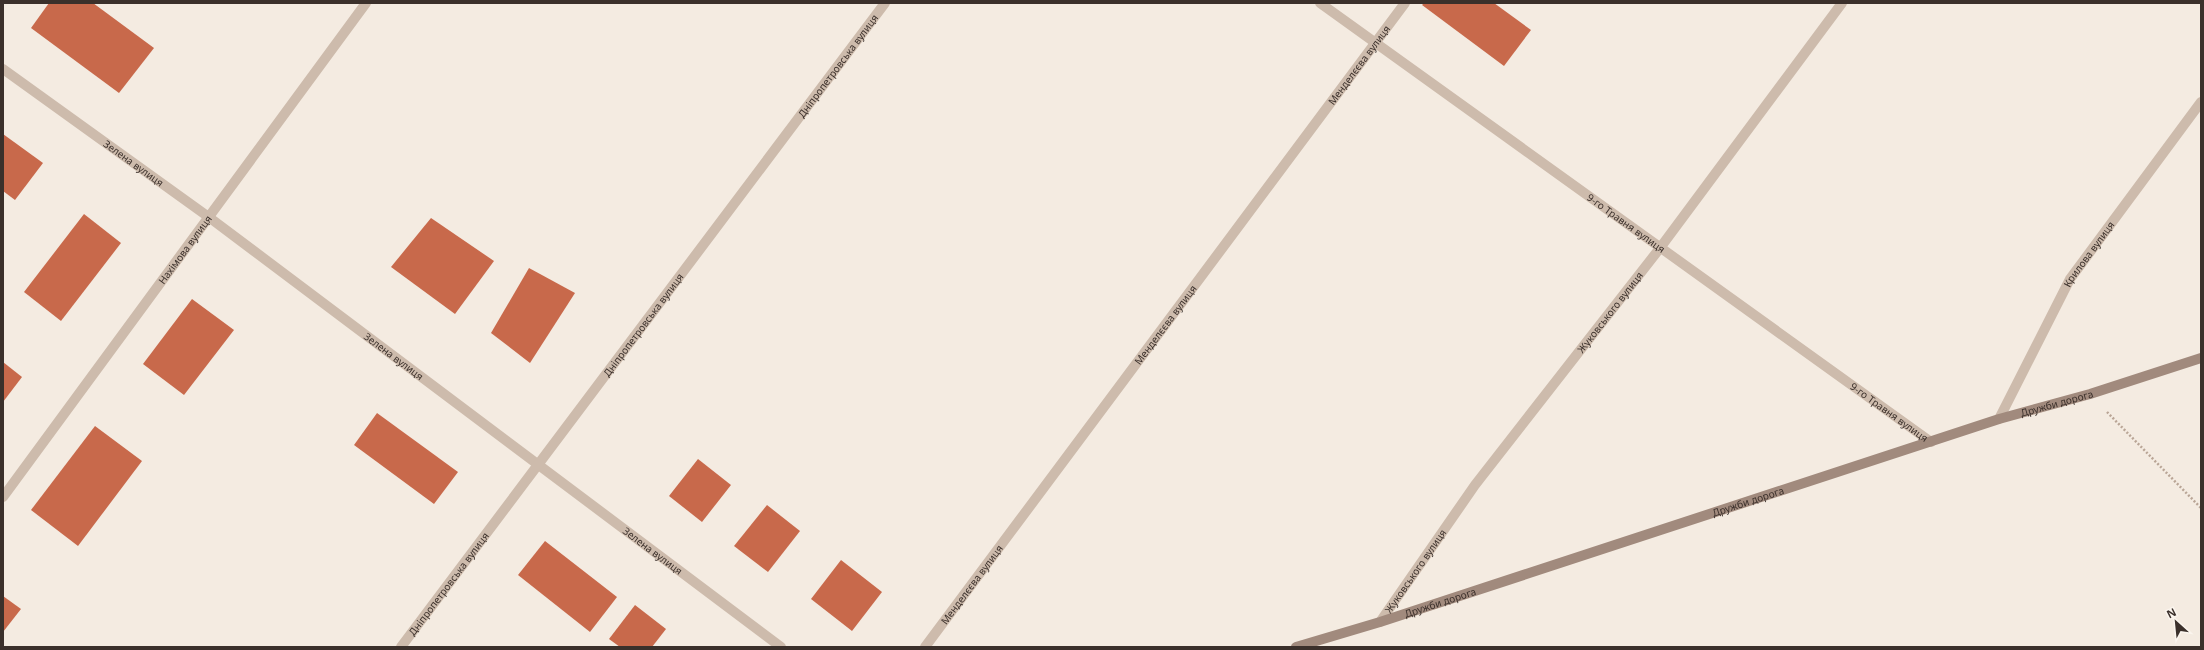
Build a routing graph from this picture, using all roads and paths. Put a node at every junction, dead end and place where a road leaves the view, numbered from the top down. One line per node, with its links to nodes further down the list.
1 (366, 3): 9 (street, Нахімова вулиця)
2 (884, 3): 15 (street, Дніпропетровська вулиця)
3 (1320, 3): 6 (street, 9-го Травня вулиця)
4 (1405, 3): 6 (street, Менделєєва вулиця)
5 (1842, 3): 10 (street, Жуковського вулиця)
6 (1376, 43): 10 (street, 9-го Травня вулиця); 21 (street, Менделєєва вулиця)
7 (3, 70): 9 (street, Зелена вулиця)
8 (2201, 102): 13 (street, Крилова вулиця)
9 (210, 218): 15 (street, Зелена вулиця); 16 (street, Нахімова вулиця)
10 (1660, 248): 14 (street, 9-го Травня вулиця); 18 (street, Жуковського вулиця)
11 (2201, 358): 12 (street, Дружби дорога)
12 (2090, 394): 13 (street, Дружби дорога); 17 (path)
13 (1999, 419): 14 (street, Дружби дорога)
14 (1931, 442): 18 (street, Дружби дорога)
15 (539, 464): 19 (street, Дніпропетровська вулиця); 20 (street, Зелена вулиця)
16 (3, 497)
17 (2201, 508)
18 (1380, 622): 22 (street, Дружби дорога)
19 (401, 647)
20 (781, 647)
21 (925, 647)
22 (1296, 647)

